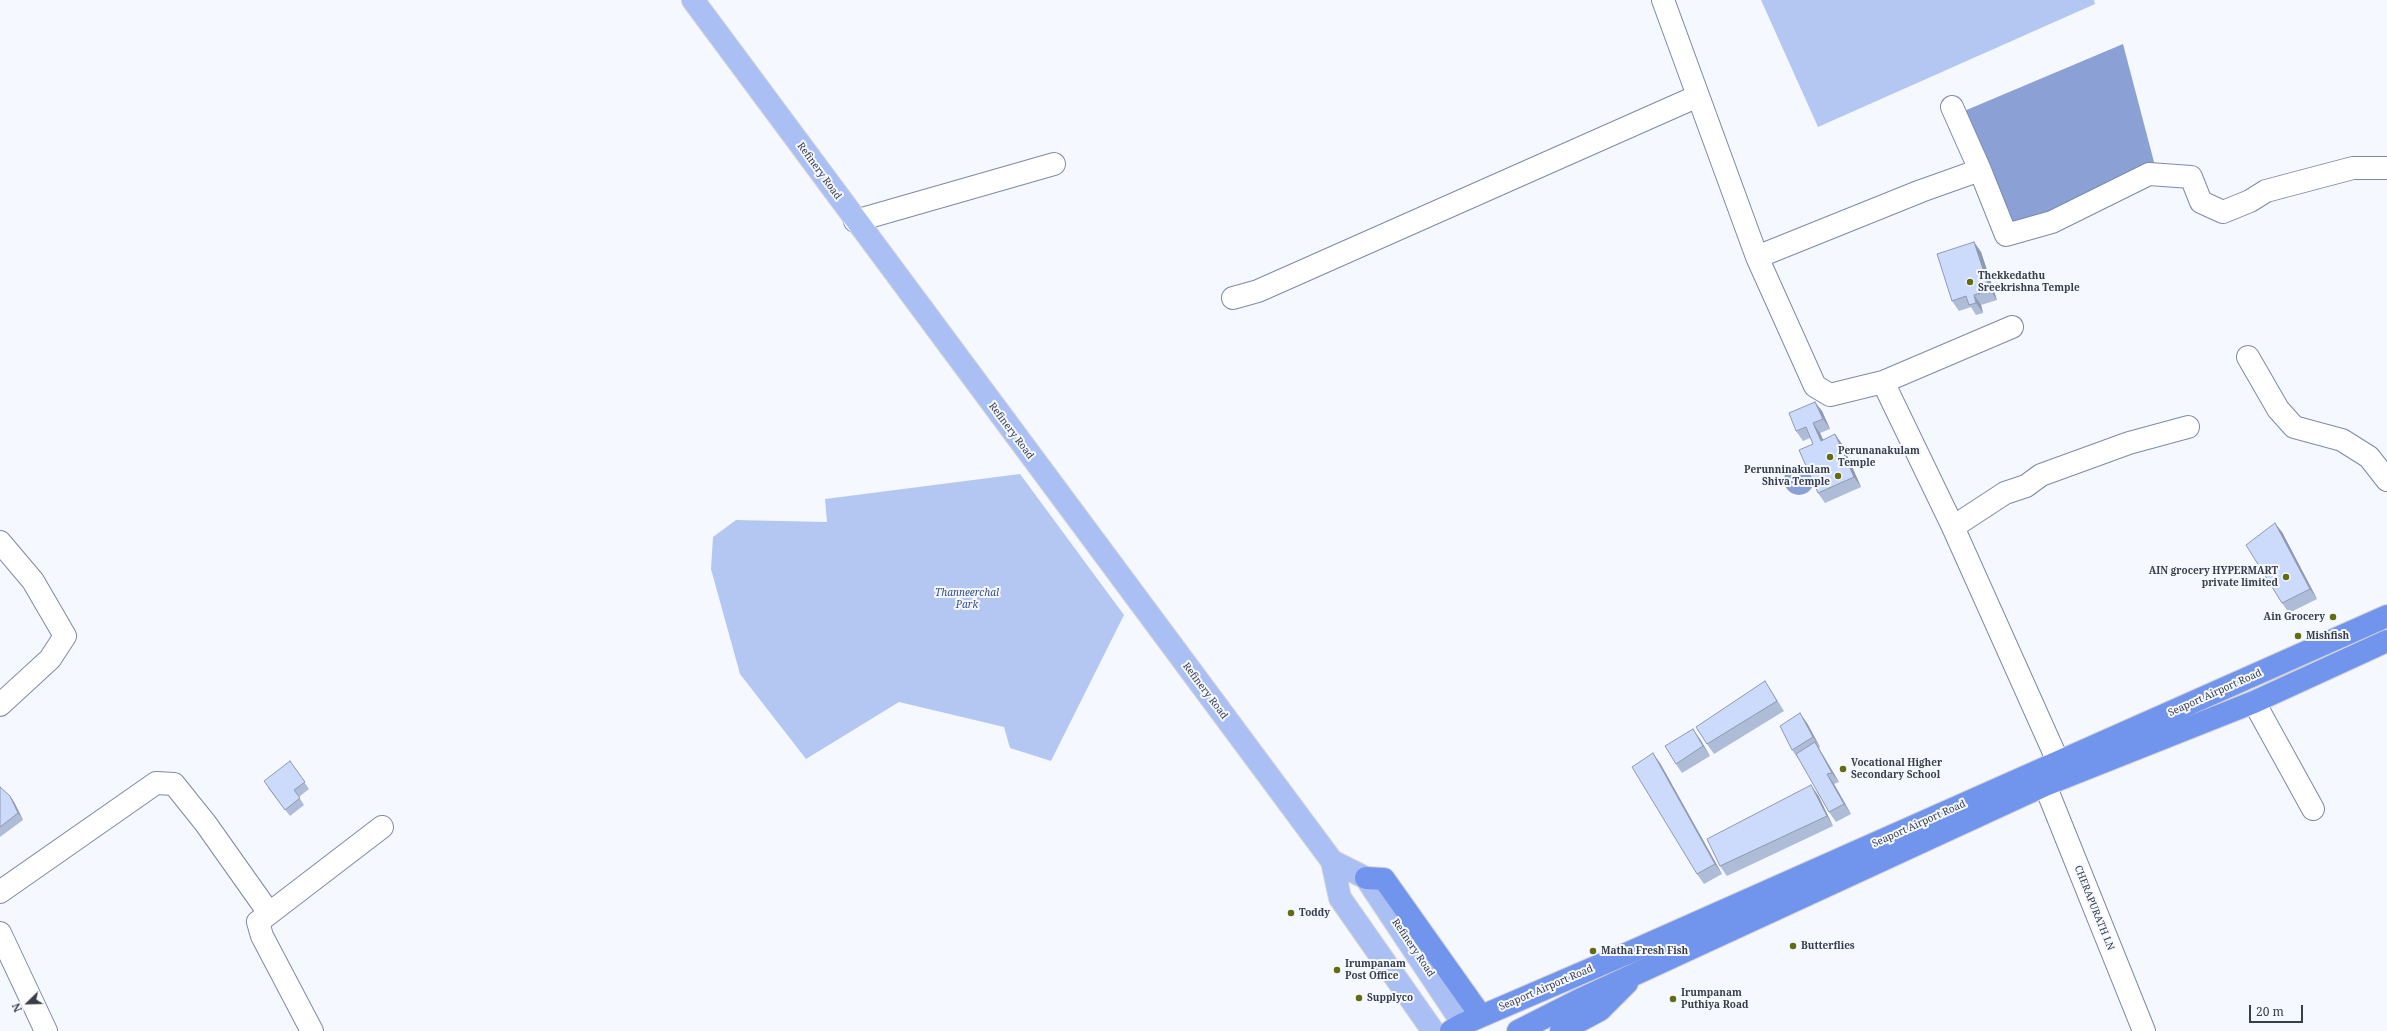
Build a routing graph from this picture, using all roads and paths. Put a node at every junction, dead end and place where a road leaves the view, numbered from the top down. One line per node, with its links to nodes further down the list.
1 (693, 0): 8 (main road, Refinery Road)
2 (1663, 0): 3 (street)
3 (1698, 96): 9 (street); 10 (street)
4 (1952, 107): 7 (street)
5 (1054, 164): 8 (street)
6 (2387, 168): 7 (street)
7 (1980, 170): 9 (street)
8 (856, 221): 25 (main road, Refinery Road)
9 (1757, 257): 13 (street)
10 (1233, 298)
11 (2012, 327): 13 (street)
12 (2248, 357): 15 (street)
13 (1883, 382): 16 (street, CHERAPURATH LN)
14 (2188, 427): 16 (street)
15 (2387, 480)
16 (1953, 527): 22 (street, CHERAPURATH LN)
17 (0, 542): 21 (street)
18 (2387, 616): 22 (highway, Seaport Airport Road)
19 (2387, 641): 20 (highway, Seaport Airport Road)
20 (2254, 702): 22 (highway, Seaport Airport Road); 23 (street)
21 (0, 706)
22 (2056, 775): 29 (highway, Seaport Airport Road); 30 (highway, Seaport Airport Road); 37 (street, CHERAPURATH LN)
23 (2313, 809)
24 (382, 827): 27 (street)
25 (1332, 861): 30 (main road, Refinery Road); 32 (main road, Refinery Road)
26 (0, 892): 27 (street)
27 (269, 913): 34 (street)
28 (0, 933): 33 (street)
29 (1636, 974): 31 (highway); 35 (highway, Seaport Airport Road)
30 (1466, 1025)
31 (1583, 1026): 36 (highway)
32 (1428, 1029)
33 (46, 1031)
34 (312, 1031)
35 (1518, 1031)
36 (1561, 1031)
37 (2144, 1031)

